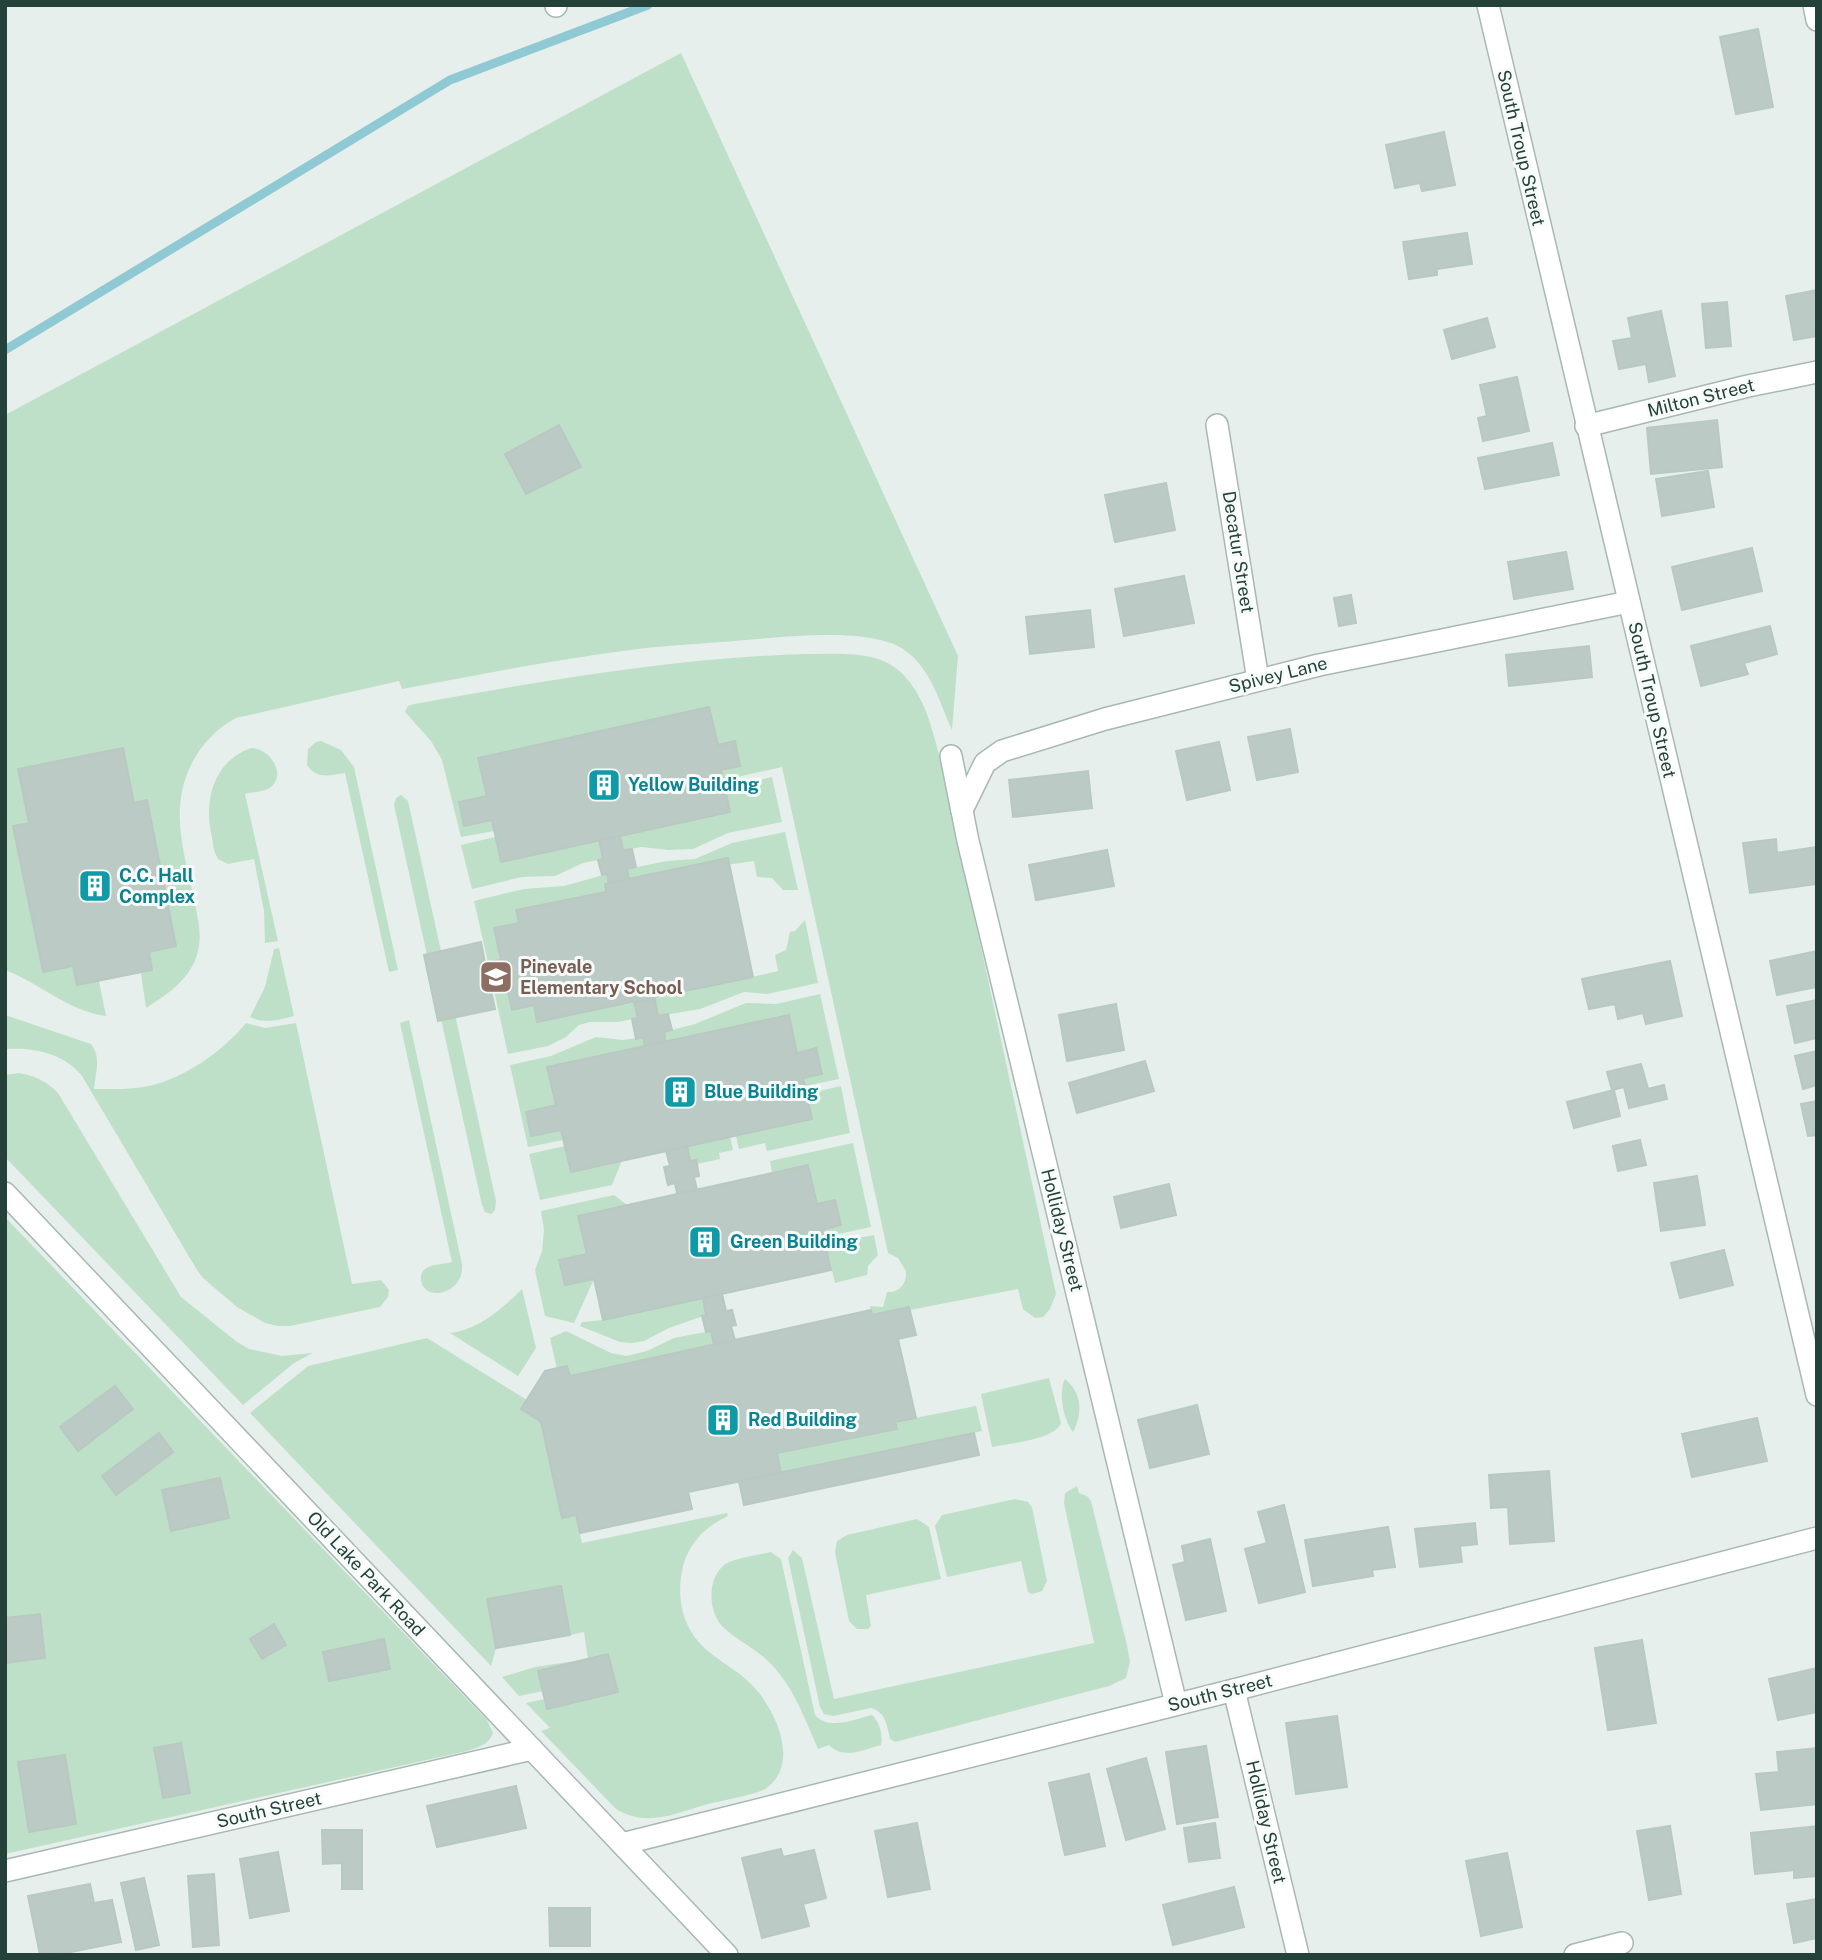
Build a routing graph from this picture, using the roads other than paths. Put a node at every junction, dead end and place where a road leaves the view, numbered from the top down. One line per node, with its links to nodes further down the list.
1 (1488, 5): 6 (street, South Troup Street)
2 (1814, 5): 3 (street)
3 (1817, 20)
4 (1817, 372): 6 (street, Milton Street)
5 (1217, 425): 8 (street, Decatur Street)
6 (1586, 426): 7 (street, South Troup Street)
7 (1629, 602): 8 (street, Spivey Lane); 12 (street, South Troup Street)
8 (1258, 680): 10 (street, Spivey Lane)
9 (951, 756): 10 (street, Holliday Street)
10 (962, 810): 15 (street, Holliday Street)
11 (5, 1193): 16 (street, Old Lake Park Road)
12 (1817, 1395)
13 (1817, 1538): 14 (street, South Street)
14 (1234, 1690): 15 (street, South Street); 21 (street, Holliday Street)
15 (1176, 1704): 17 (street, South Street)
16 (532, 1749): 17 (street, Old Lake Park Road); 18 (street, South Street)
17 (622, 1844): 20 (street, Old Lake Park Road)
18 (5, 1871)
19 (1622, 1943): 22 (street)
20 (727, 1955)
21 (1298, 1955)
22 (1575, 1955)

